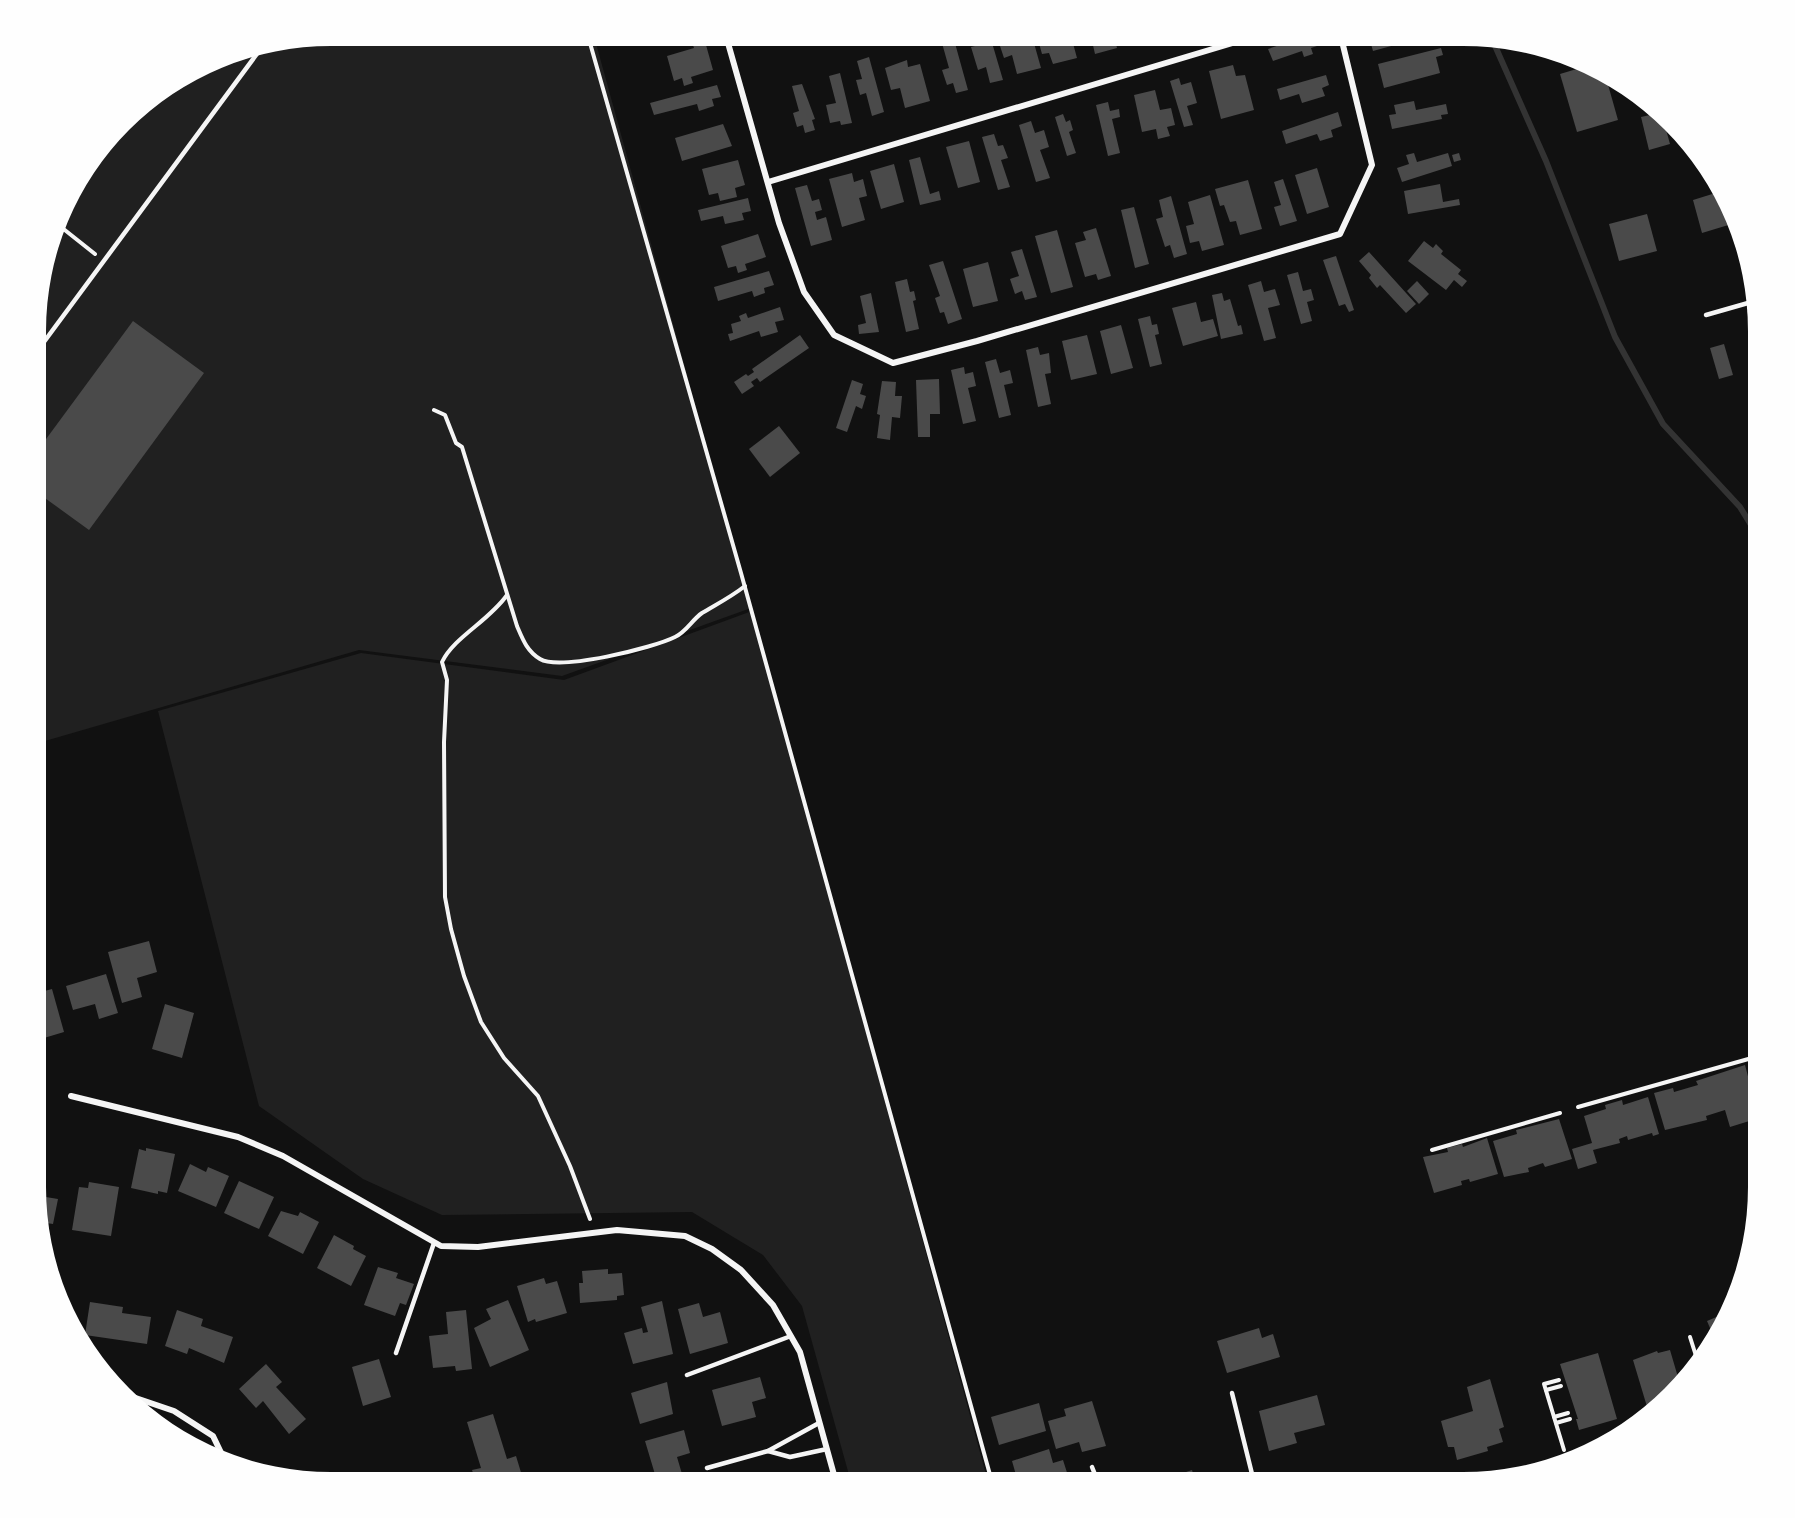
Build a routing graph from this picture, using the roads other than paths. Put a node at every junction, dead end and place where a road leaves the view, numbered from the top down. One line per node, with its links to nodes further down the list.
1 (729, 46): 5 (street)
2 (1223, 46): 5 (street)
3 (1343, 46): 5 (street)
4 (255, 57): 8 (lane)
5 (768, 182)
6 (1747, 303): 7 (lane)
7 (1706, 315)
8 (46, 339)
9 (71, 1096): 10 (street)
10 (434, 1243): 11 (street); 12 (lane)
11 (791, 1336): 13 (lane); 16 (street)
12 (396, 1353)
13 (687, 1375)
14 (1232, 1393): 24 (lane)
15 (144, 1401): 17 (street)
16 (819, 1423): 18 (street); 19 (lane)
17 (219, 1449)
18 (827, 1449): 19 (lane); 22 (street)
19 (768, 1451): 21 (lane)
20 (1092, 1467): 23 (lane)
21 (707, 1468)
22 (833, 1472)
23 (1094, 1472)
24 (1252, 1472)

